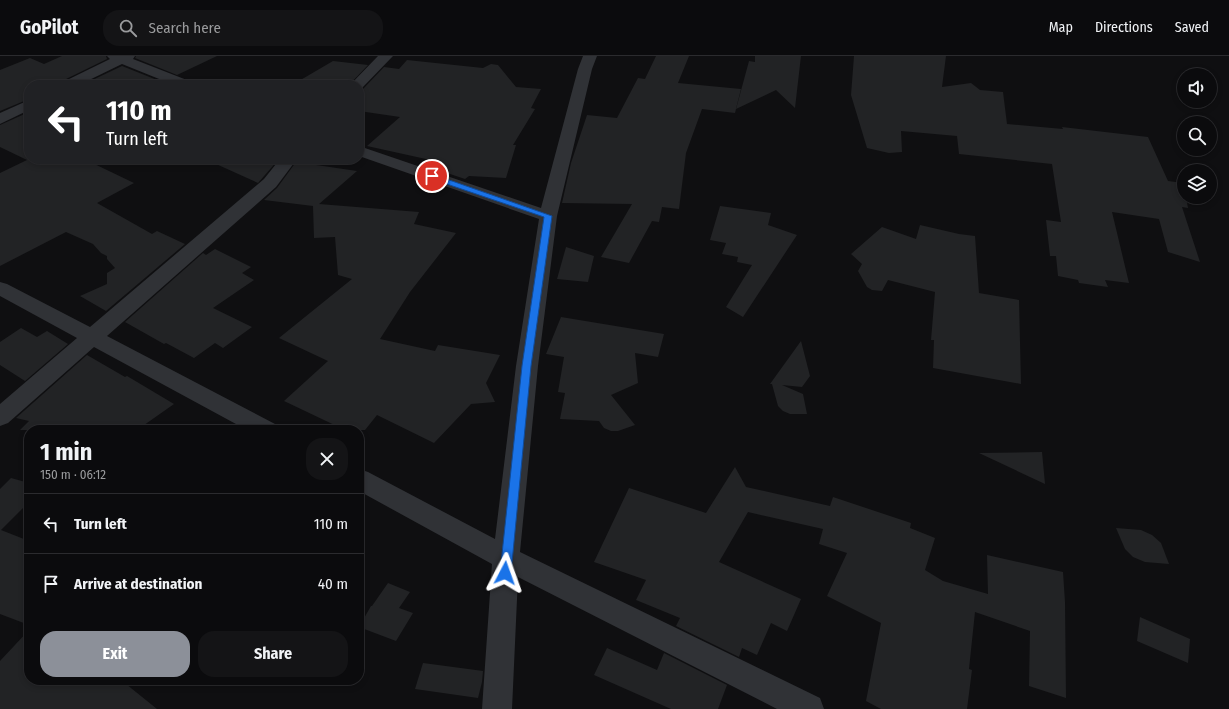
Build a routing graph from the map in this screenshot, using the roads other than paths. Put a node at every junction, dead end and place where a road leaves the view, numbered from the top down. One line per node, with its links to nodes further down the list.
1 (386, 56): 6 (street)
2 (590, 56): 11 (street)
3 (121, 57): 4 (street); 5 (street)
4 (77, 80)
5 (175, 80)
6 (362, 80)
7 (24, 107): 8 (street)
8 (0, 119)
9 (364, 153): 11 (street)
10 (285, 164): 13 (street)
11 (548, 216): 17 (street)
12 (0, 288): 13 (street)
13 (92, 337): 14 (street); 15 (street)
14 (0, 417)
15 (258, 425)
16 (364, 482): 17 (street)
17 (506, 558): 18 (street); 19 (street)
18 (497, 709)
19 (809, 709)

